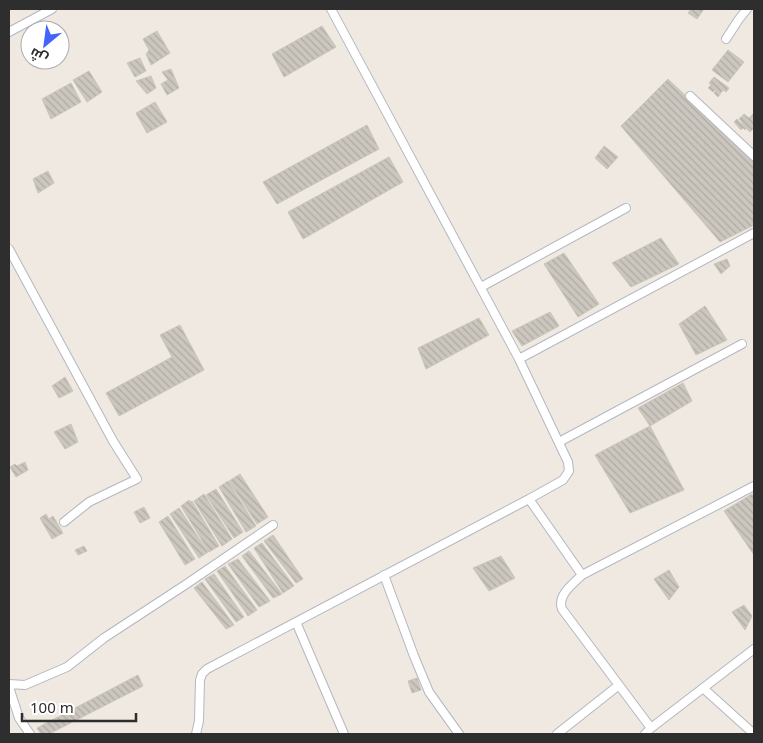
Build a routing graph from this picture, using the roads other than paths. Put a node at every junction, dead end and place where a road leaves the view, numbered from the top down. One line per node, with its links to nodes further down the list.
1 (52, 9): 4 (street)
2 (331, 9): 11 (street)
3 (747, 9): 5 (street)
4 (9, 32)
5 (726, 39)
6 (690, 96): 7 (street)
7 (754, 156)
8 (626, 208): 11 (street)
9 (754, 233): 13 (street)
10 (9, 249): 17 (street)
11 (481, 287): 13 (street)
12 (742, 344): 14 (street)
13 (519, 360): 14 (street)
14 (559, 442): 16 (street)
15 (754, 486): 20 (street)
16 (530, 499): 19 (street); 20 (street)
17 (64, 522)
18 (273, 525): 23 (street)
19 (384, 575): 21 (street); 30 (street)
20 (582, 575): 24 (street)
21 (296, 622): 28 (street); 29 (street)
22 (754, 649): 25 (street)
23 (9, 685): 27 (street)
24 (619, 685): 26 (street); 31 (street)
25 (703, 688): 26 (street); 33 (street)
26 (651, 728): 32 (street)
27 (30, 734)
28 (196, 734)
29 (344, 734)
30 (459, 734)
31 (557, 734)
32 (645, 734)
33 (754, 734)

